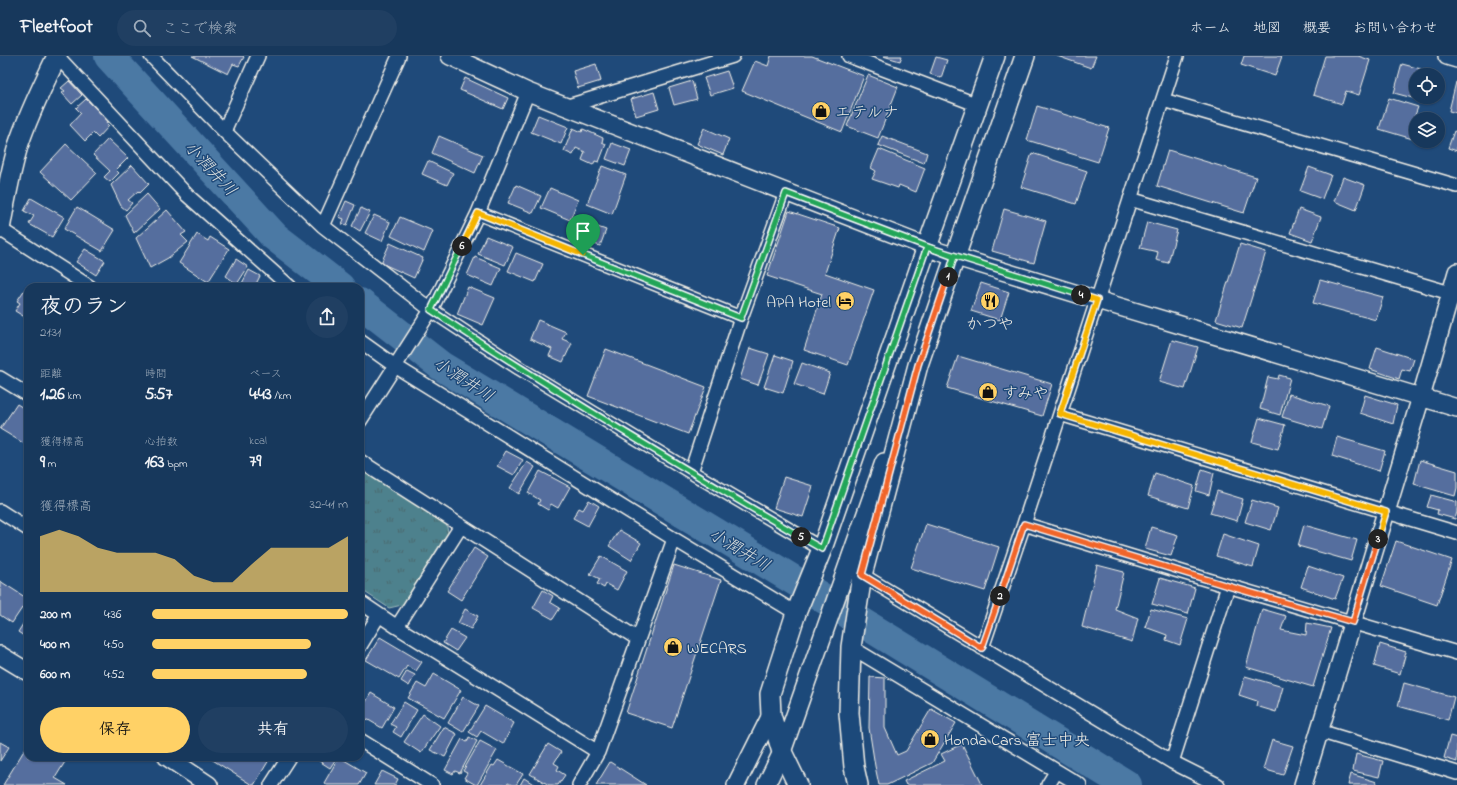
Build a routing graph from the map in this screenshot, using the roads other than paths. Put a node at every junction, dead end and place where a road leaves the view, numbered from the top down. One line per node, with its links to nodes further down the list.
1 (57, 56): 23 (main road); 28 (street)
2 (151, 56): 17 (street)
3 (258, 56): 17 (street)
4 (399, 56): 22 (street)
5 (450, 56): 13 (street)
6 (733, 56): 16 (street)
7 (849, 56): 15 (street)
8 (995, 56): 15 (main road)
9 (1025, 56): 25 (main road)
10 (1177, 56): 14 (street)
11 (1447, 56): 12 (street)
12 (1457, 59)
13 (528, 92): 16 (street); 21 (street)
14 (1162, 100): 18 (street); 20 (street)
15 (978, 105): 24 (main road)
16 (568, 106): 19 (street)
17 (224, 131): 22 (street)
18 (1457, 186)
19 (786, 193): 24 (street); 32 (street)
20 (1130, 199): 29 (street); 30 (street)
21 (478, 213): 31 (street); 32 (street)
22 (323, 226): 31 (street)
23 (0, 229): 27 (street)
24 (927, 247): 25 (street); 51 (main road)
25 (954, 257): 30 (street); 34 (main road)
26 (1457, 272): 29 (street)
27 (84, 283)
28 (286, 283)
29 (1454, 294): 38 (street)
30 (1097, 300): 38 (street); 40 (street)
31 (428, 315): 35 (street); 43 (street)
32 (741, 318): 43 (street)
33 (364, 344): 35 (street)
34 (918, 365): 52 (main road); 70 (street)
35 (395, 366): 41 (street); 50 (street)
36 (0, 378): 37 (street)
37 (24, 393)
38 (1421, 397): 39 (street); 45 (street)
39 (1457, 408)
40 (1060, 414): 45 (street); 46 (street)
41 (364, 415)
42 (364, 464): 48 (street)
43 (691, 472): 51 (street)
44 (0, 511): 47 (street)
45 (1386, 512): 49 (street); 57 (street)
46 (1024, 524): 53 (street); 62 (street)
47 (24, 526)
48 (461, 526): 58 (street); 60 (street)
49 (1457, 533)
50 (674, 539): 55 (street); 60 (street)
51 (822, 549): 55 (main road)
52 (862, 575): 61 (main road); 62 (street)
53 (1228, 586): 57 (street); 73 (street)
54 (364, 605): 56 (street)
55 (796, 613): 66 (main road)
56 (379, 615): 58 (street); 59 (street)
57 (1353, 622): 63 (street); 67 (street)
58 (397, 627): 69 (street)
59 (364, 639)
60 (638, 639): 69 (street)
61 (850, 647): 74 (street); 83 (main road)
62 (982, 648): 73 (street)
63 (1457, 653)
64 (0, 655): 65 (street)
65 (24, 670)
66 (771, 715): 70 (main road); 80 (street)
67 (1319, 731): 75 (street); 87 (street)
68 (364, 742): 78 (street)
69 (598, 752): 79 (street)
70 (782, 752): 81 (street); 82 (main road)
71 (173, 761): 76 (street)
72 (286, 761): 77 (street)
73 (1172, 762): 86 (street)
74 (1056, 772): 84 (street); 85 (street)
75 (1457, 773)
76 (209, 785)
77 (271, 785)
78 (432, 785)
79 (579, 785)
80 (736, 785)
81 (766, 785)
82 (798, 785)
83 (858, 785)
84 (1048, 785)
85 (1080, 785)
86 (1218, 785)
87 (1303, 785)

